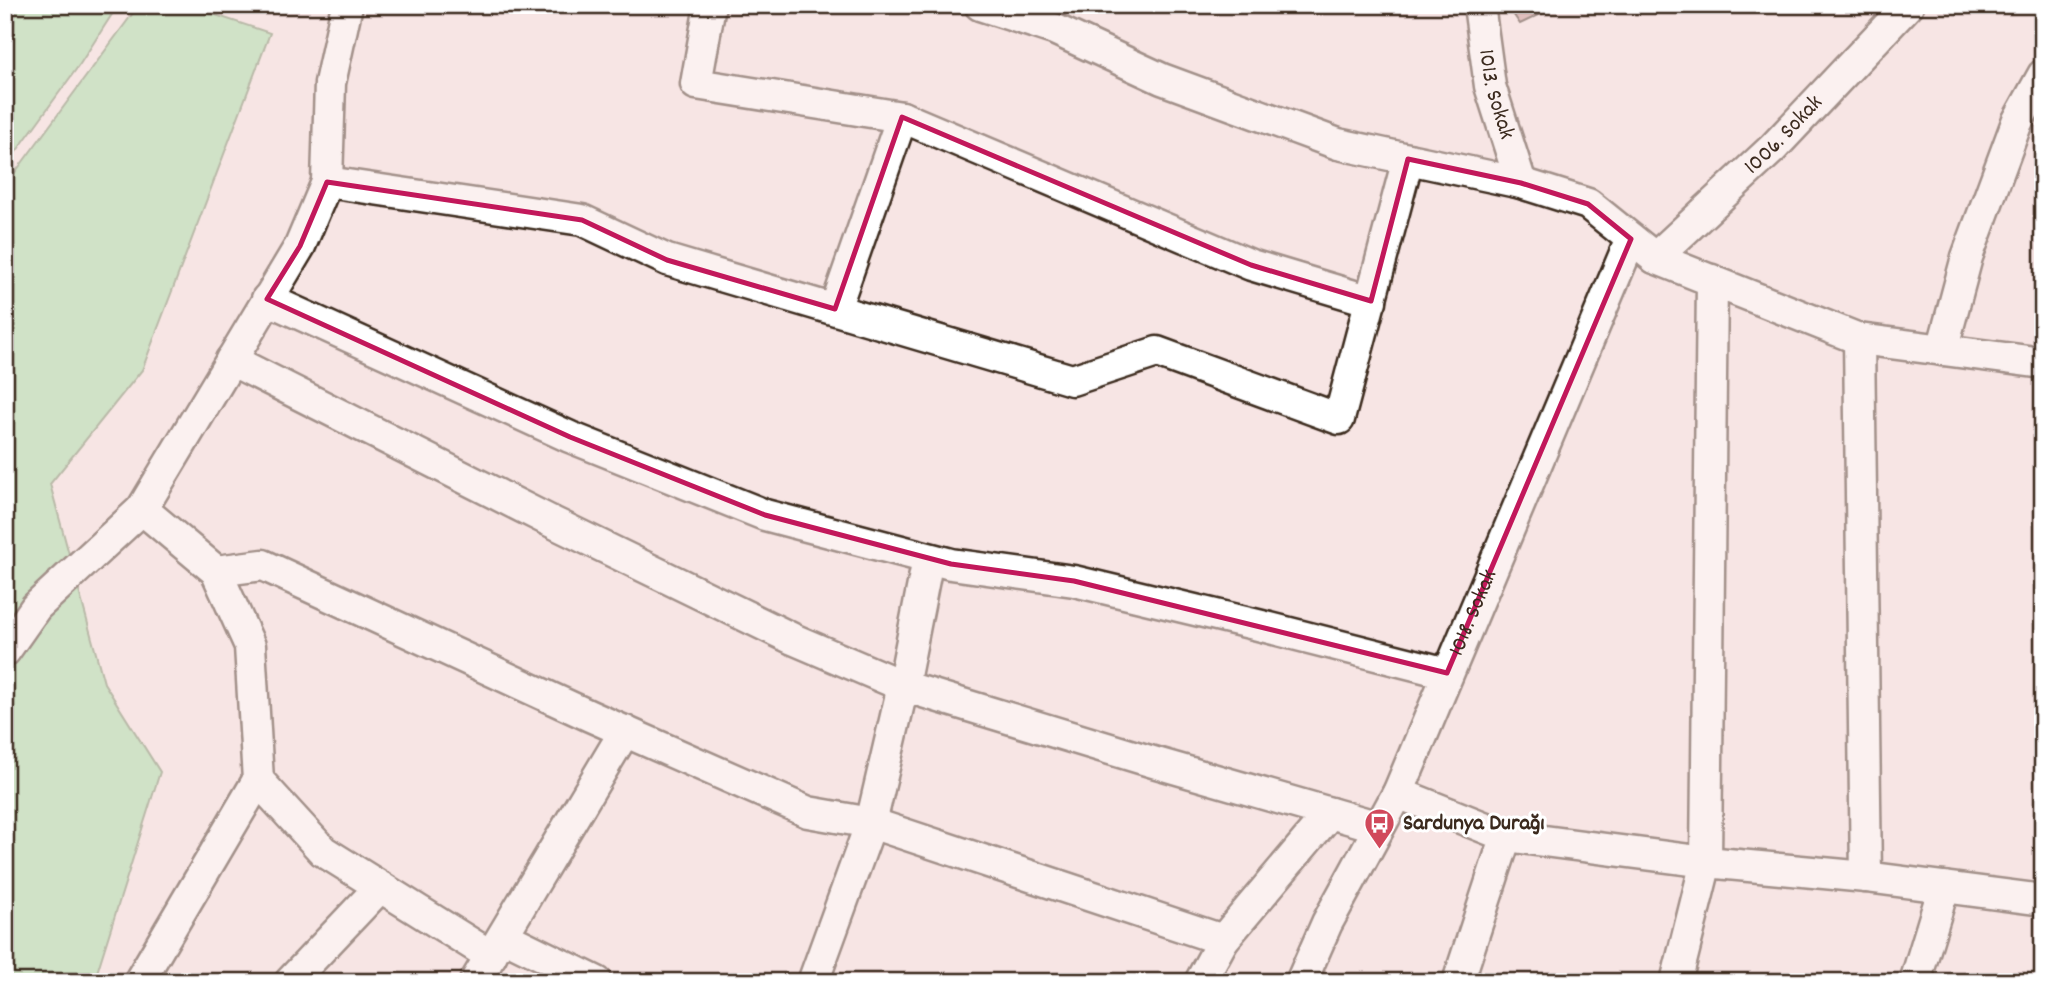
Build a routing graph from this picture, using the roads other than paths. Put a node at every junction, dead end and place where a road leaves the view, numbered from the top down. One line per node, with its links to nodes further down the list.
1 (346, 5): 10 (street)
2 (710, 5): 8 (street)
3 (980, 5): 6 (street)
4 (1479, 5): 11 (street, 1013. Sokak)
5 (1908, 5): 13 (street, 1006. Sokak)
6 (1058, 17): 9 (street)
7 (2043, 75): 19 (street)
8 (902, 117): 16 (street); 17 (street)
9 (1408, 159): 11 (street); 16 (street)
10 (327, 182): 15 (street); 17 (street)
11 (1521, 183): 12 (street)
12 (1631, 239): 13 (street); 28 (street, 1018. Sokak)
13 (1656, 258): 14 (street)
14 (1712, 280): 18 (street); 37 (street)
15 (267, 299): 20 (street); 23 (street)
16 (1371, 301): 17 (street)
17 (835, 309)
18 (1859, 339): 19 (street); 38 (street)
19 (1942, 349): 21 (street)
20 (231, 360): 22 (street); 29 (street)
21 (2043, 363)
22 (142, 509): 24 (street); 25 (street)
23 (928, 559): 28 (street); 29 (street)
24 (216, 570): 30 (street); 31 (street)
25 (36, 607): 26 (street); 27 (street)
26 (5, 610)
27 (5, 651)
28 (1447, 673): 32 (street, 1018. Sokak)
29 (903, 686): 33 (street); 34 (street)
30 (625, 731): 34 (street); 43 (street)
31 (258, 780): 39 (street); 44 (street)
32 (1398, 793): 35 (street, 1018. Sokak); 36 (street)
33 (1330, 813): 35 (street); 42 (street)
34 (871, 823): 42 (street); 48 (street)
35 (1379, 827): 50 (street, 1018. Sokak)
36 (1506, 836): 37 (street); 51 (street)
37 (1706, 862): 38 (street); 52 (street)
38 (1866, 877): 40 (street)
39 (380, 887): 43 (street); 45 (street)
40 (1944, 887): 41 (street); 53 (street)
41 (2043, 900)
42 (1223, 940): 49 (street)
43 (497, 946): 46 (street); 47 (street)
44 (139, 982)
45 (290, 982)
46 (475, 982)
47 (597, 982)
48 (813, 982)
49 (1200, 982)
50 (1301, 982)
51 (1458, 982)
52 (1676, 982)
53 (1915, 982)

